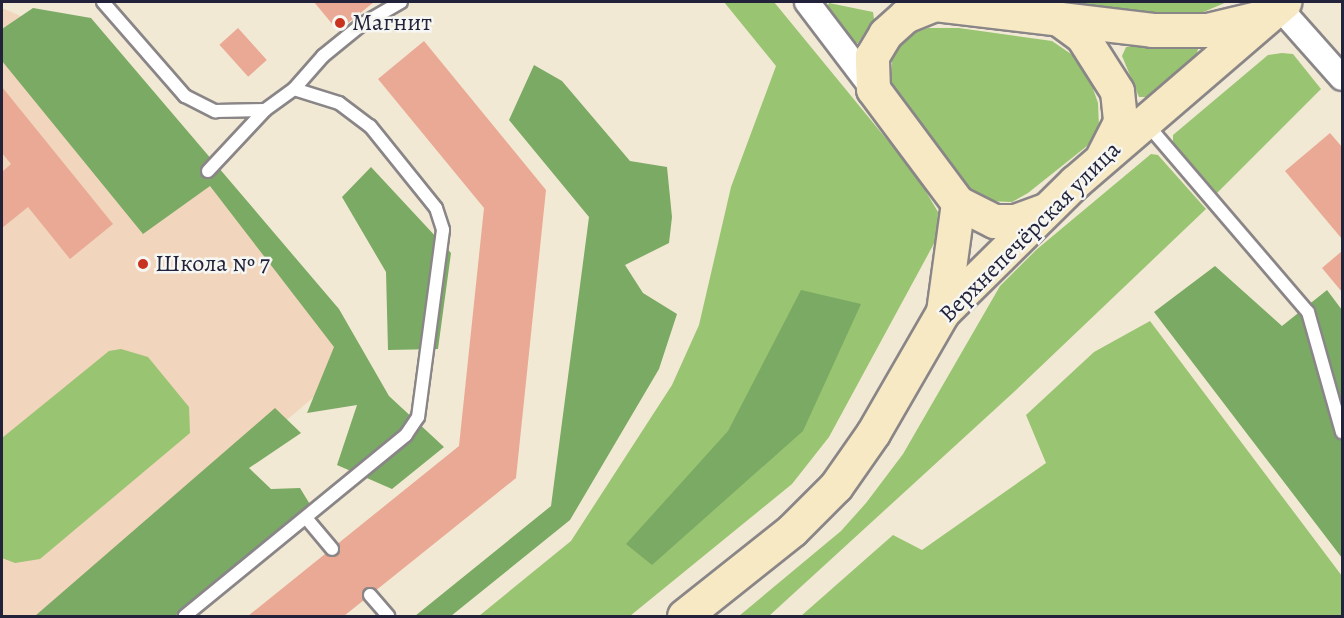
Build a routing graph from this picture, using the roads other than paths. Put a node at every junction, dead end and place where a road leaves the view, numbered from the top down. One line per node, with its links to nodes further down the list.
1 (103, 2): 10 (lane)
2 (401, 2): 8 (lane)
3 (807, 2): 9 (street)
4 (925, 3): 6 (street); 9 (street)
5 (1277, 7): 6 (street); 7 (street); 11 (street, Верхнепечёрская улица)
6 (1060, 20): 12 (street)
7 (1342, 78)
8 (294, 89): 10 (lane); 18 (lane)
9 (873, 89): 14 (street)
10 (265, 110): 13 (lane)
11 (1144, 121): 12 (street, Верхнепечёрская улица); 17 (lane)
12 (1101, 159): 15 (street, Верхнепечёрская улица)
13 (208, 171)
14 (958, 203): 15 (street); 16 (street)
15 (1048, 209): 16 (street, Верхнепечёрская улица)
16 (943, 312): 23 (street, Верхнепечёрская улица)
17 (1342, 432)
18 (307, 519): 19 (lane); 21 (lane)
19 (332, 549)
20 (370, 595): 22 (lane)
21 (185, 616)
22 (388, 616)
23 (684, 616)

